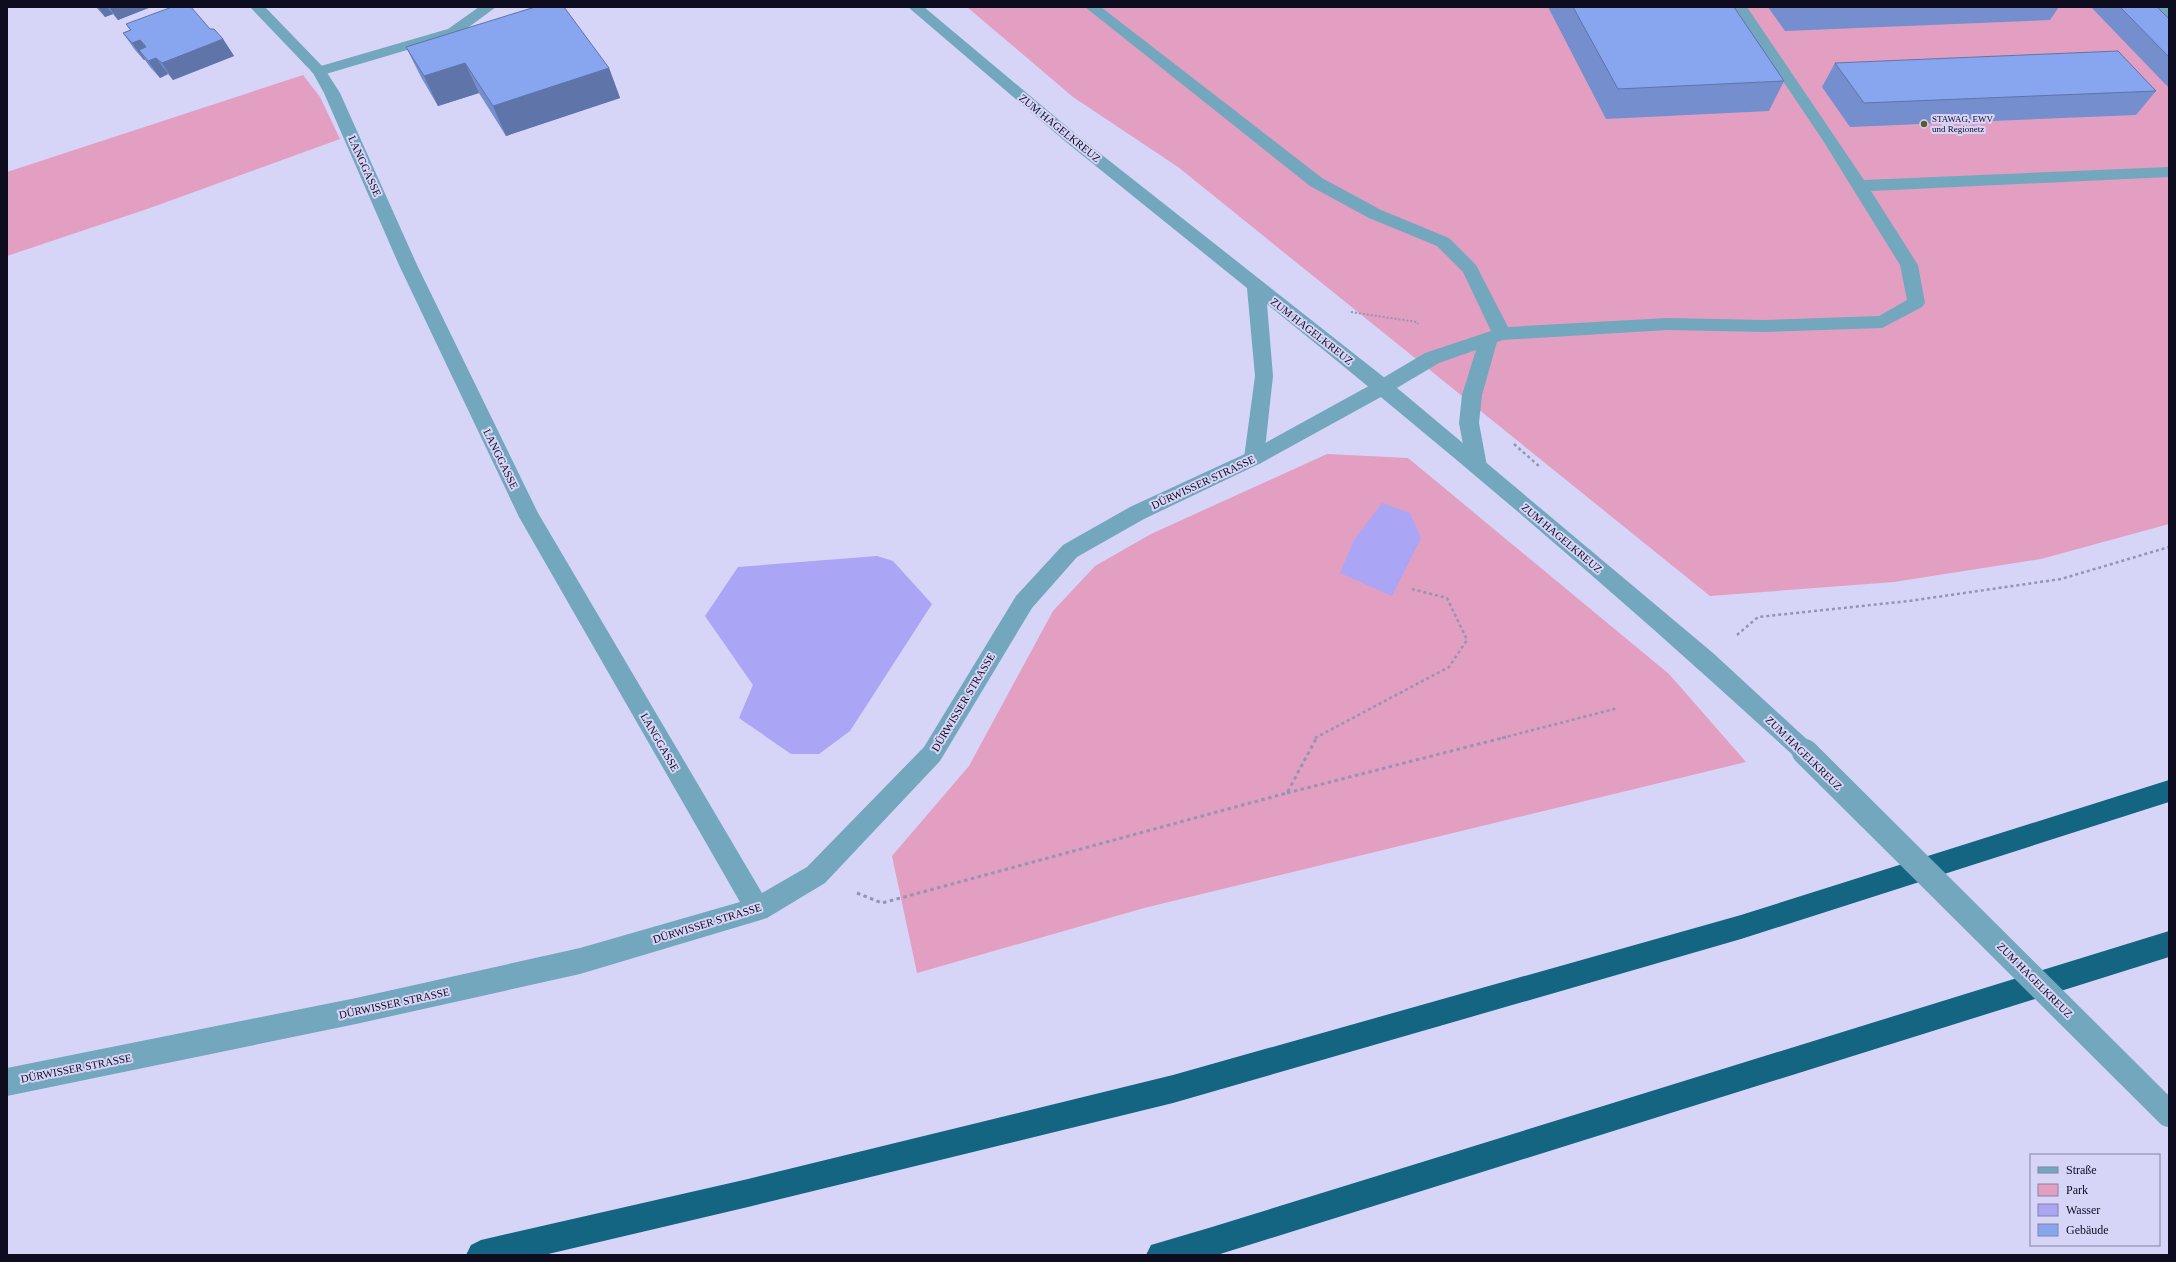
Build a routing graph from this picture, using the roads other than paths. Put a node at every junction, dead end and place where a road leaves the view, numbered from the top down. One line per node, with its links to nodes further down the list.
1 (257, 7): 8 (street, LANGGASSE)
2 (489, 7): 8 (street)
3 (915, 7): 11 (street, ZUM HAGELKREUZ)
4 (1092, 7): 12 (street)
5 (1740, 7): 10 (street)
6 (2160, 7): 7 (street)
7 (2169, 16)
8 (319, 71): 17 (street, LANGGASSE)
9 (2169, 172): 10 (street)
10 (1859, 186): 12 (street, DÜRWISSER STRASSE)
11 (1256, 286): 13 (street, ZUM HAGELKREUZ); 14 (street)
12 (1495, 337): 13 (street, DÜRWISSER STRASSE); 15 (street)
13 (1382, 387): 14 (street, DÜRWISSER STRASSE); 15 (street, ZUM HAGELKREUZ)
14 (1254, 458): 17 (street, DÜRWISSER STRASSE)
15 (1478, 466): 20 (street, ZUM HAGELKREUZ, bridge)
16 (2169, 791): 21 (highway)
17 (758, 909): 19 (street, DÜRWISSER STRASSE)
18 (2169, 944): 22 (highway)
19 (7, 1082)
20 (2169, 1114)
21 (481, 1255)
22 (1161, 1255)

